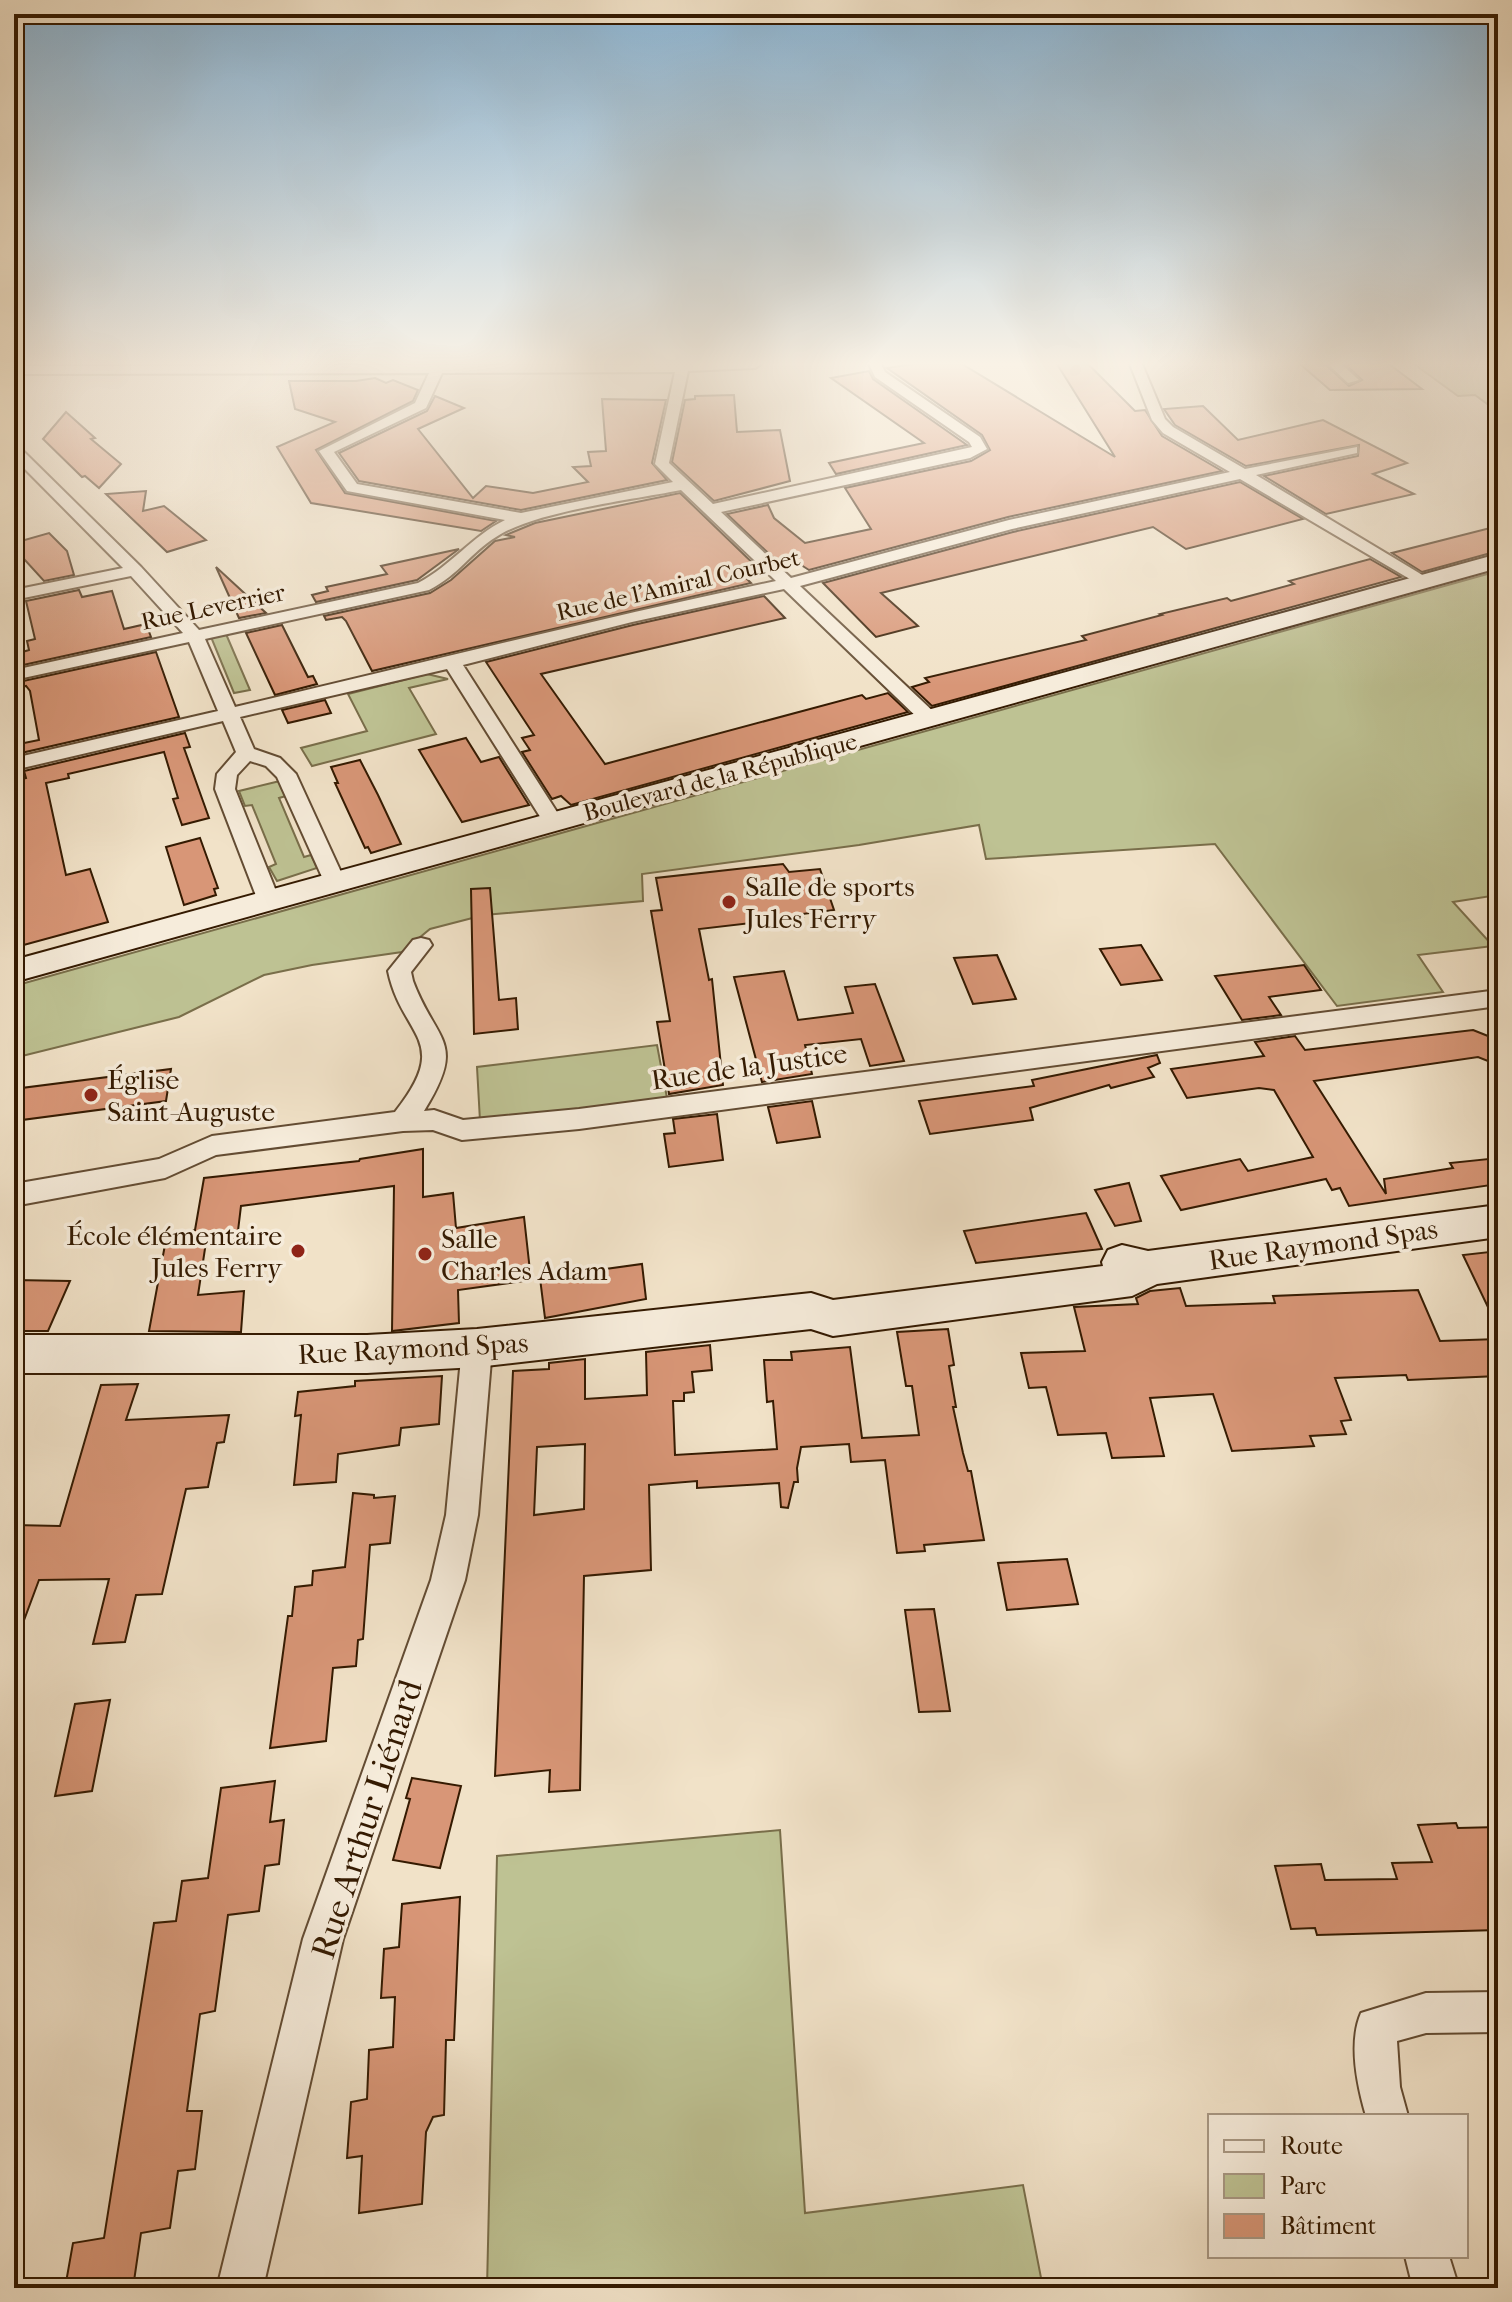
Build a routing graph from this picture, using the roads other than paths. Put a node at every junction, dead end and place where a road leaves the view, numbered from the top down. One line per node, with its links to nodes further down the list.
1 (36, 471): 12 (street)
2 (339, 471): 10 (street)
3 (669, 471): 8 (street)
4 (888, 471): 9 (street)
5 (1240, 471): 7 (street)
6 (1261, 471): 7 (street, Rue de l'Amiral Courbet)
7 (1246, 475): 13 (street); 14 (street, Rue de l'Amiral Courbet)
8 (682, 485): 9 (street); 10 (street)
9 (708, 510): 14 (street)
10 (521, 518): 16 (street, Rue Leverrier)
11 (1498, 561): 13 (street, Boulevard de la République)
12 (135, 570): 15 (street); 16 (street)
13 (1426, 582): 20 (street, Boulevard de la République)
14 (789, 583): 17 (street, Rue de l'Amiral Courbet); 20 (street)
15 (14, 595)
16 (195, 636): 18 (street, Rue Leverrier); 19 (street)
17 (452, 662): 19 (street, Rue de l'Amiral Courbet); 23 (street)
18 (14, 675)
19 (228, 714): 21 (street); 22 (street, Rue de l'Amiral Courbet)
20 (931, 720): 23 (street, Boulevard de la République)
21 (246, 753): 24 (street); 25 (street)
22 (14, 764)
23 (554, 823): 24 (street, Boulevard de la République)
24 (335, 883): 25 (street, Boulevard de la République)
25 (269, 901): 27 (street, Boulevard de la République)
26 (421, 945): 29 (street)
27 (14, 971)
28 (1498, 998): 29 (street, Rue de la Justice)
29 (403, 1121): 30 (street, Rue de la Justice)
30 (14, 1195)
31 (1498, 1221): 32 (street, Rue Raymond Spas)
32 (477, 1348): 33 (street, Rue Raymond Spas); 37 (street, Rue Arthur Liénard)
33 (14, 1354)
34 (1498, 2012): 35 (street)
35 (1386, 2114)
36 (1428, 2258): 38 (street)
37 (240, 2288)
38 (1436, 2288)

